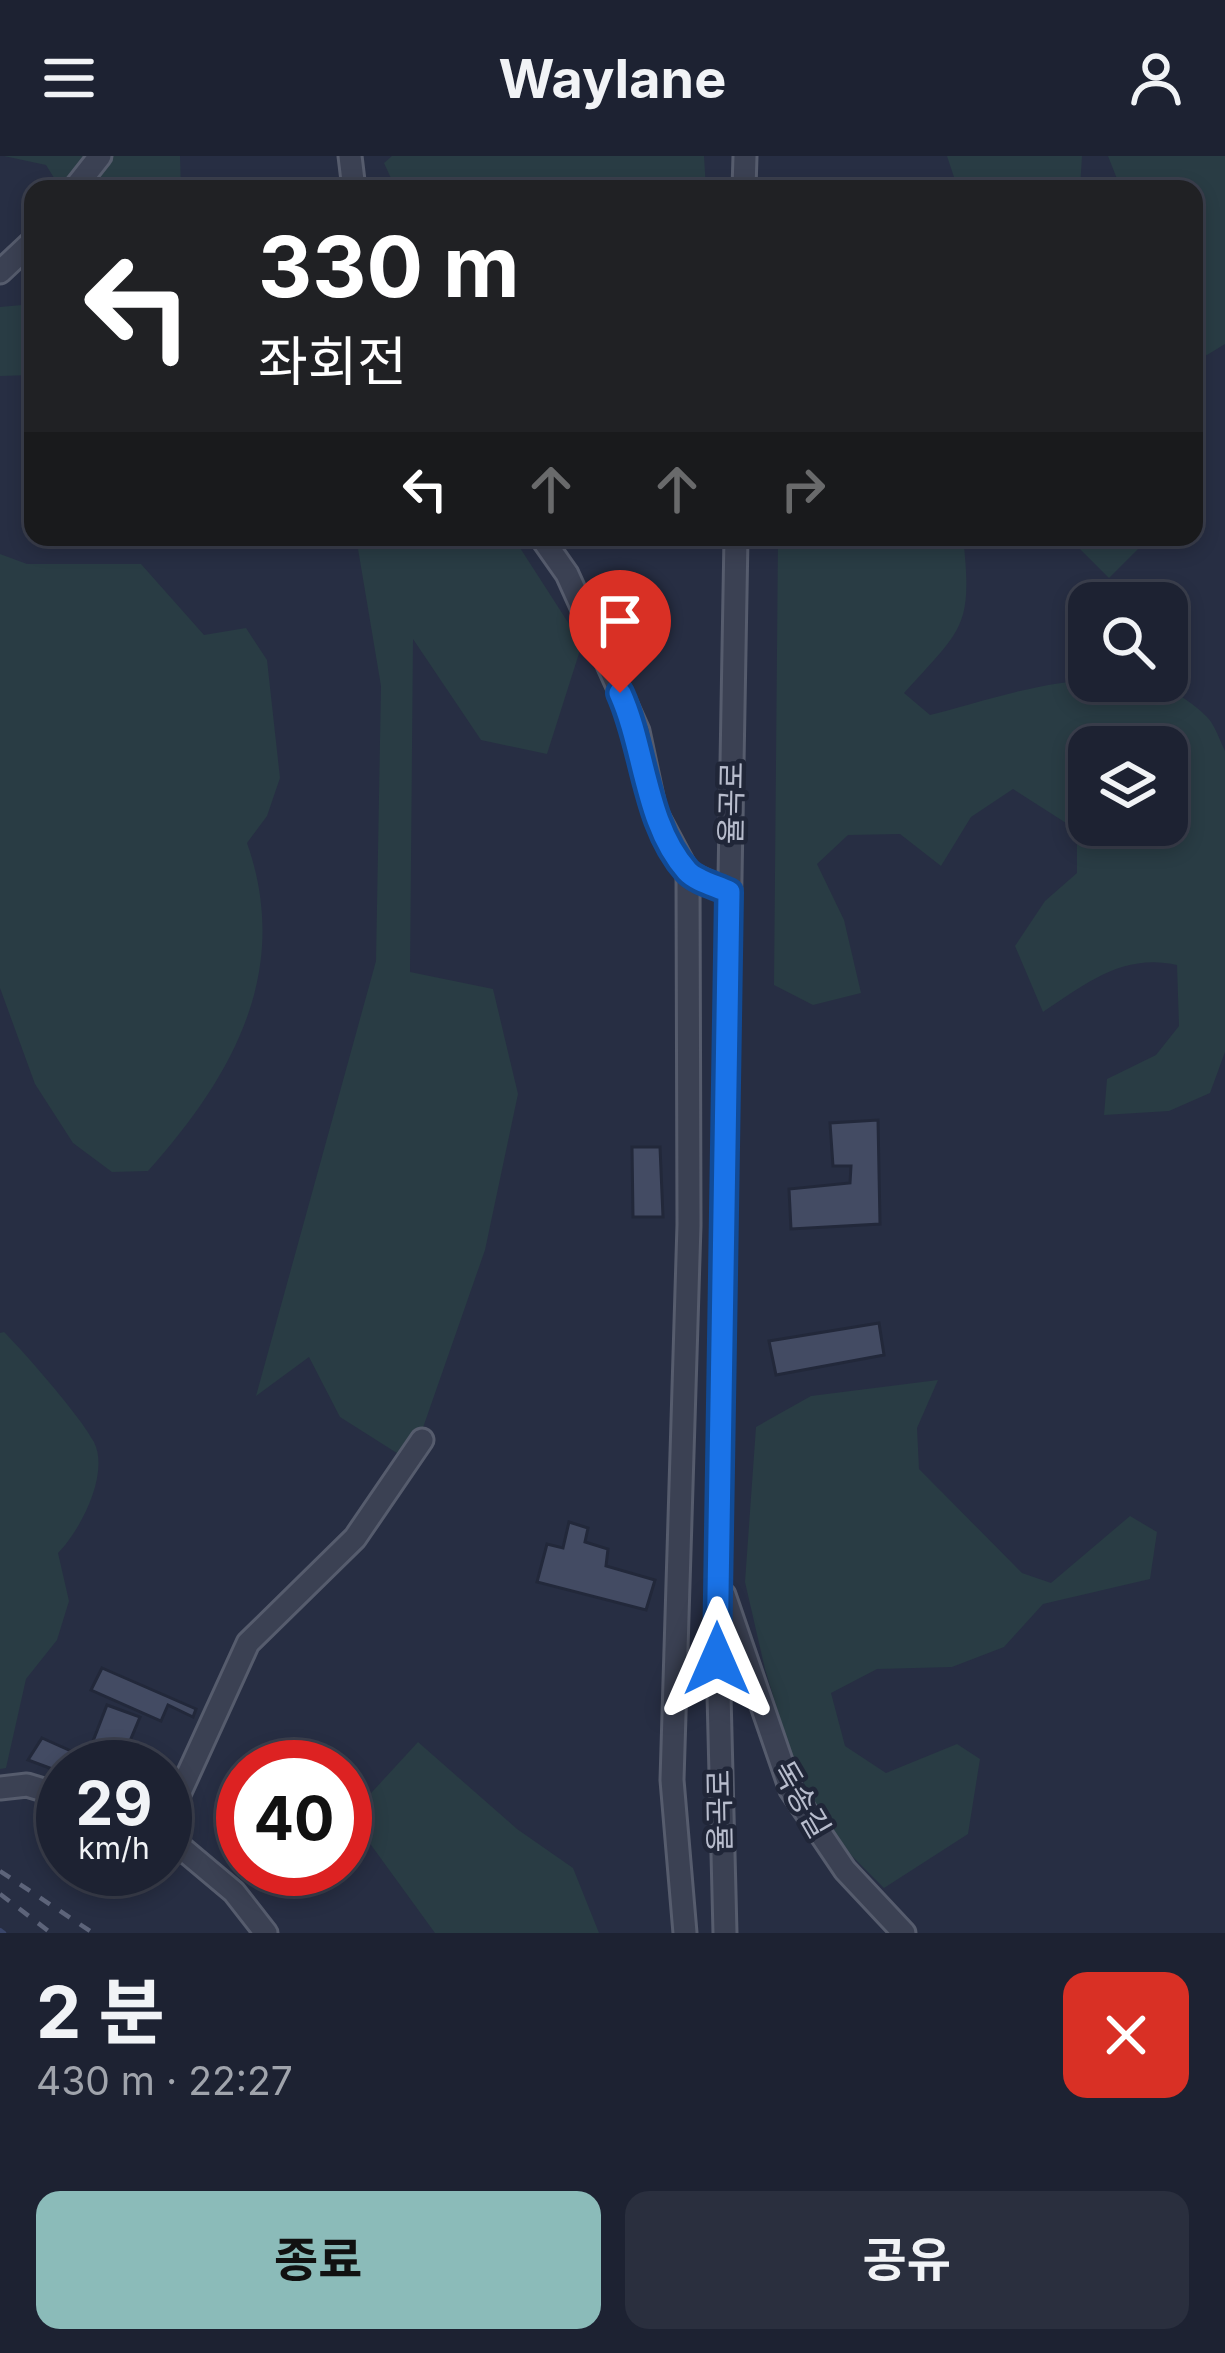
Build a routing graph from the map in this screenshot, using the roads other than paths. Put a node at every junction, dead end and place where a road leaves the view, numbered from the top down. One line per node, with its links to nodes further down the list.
1 (100, 156): 2 (street)
2 (81, 180)
3 (24, 249): 4 (street)
4 (0, 272)
5 (547, 546): 7 (street)
6 (736, 546): 8 (street, 율곡로)
7 (688, 873): 8 (street); 16 (street)
8 (729, 892): 10 (street, 율곡로)
9 (422, 1440): 11 (street)
10 (717, 1574): 17 (street, 율곡로); 18 (street, 독송길)
11 (192, 1765)
12 (0, 1788): 13 (street)
13 (36, 1788)
14 (192, 1857): 15 (street)
15 (266, 1933)
16 (686, 1933)
17 (725, 1933)
18 (904, 1933)

